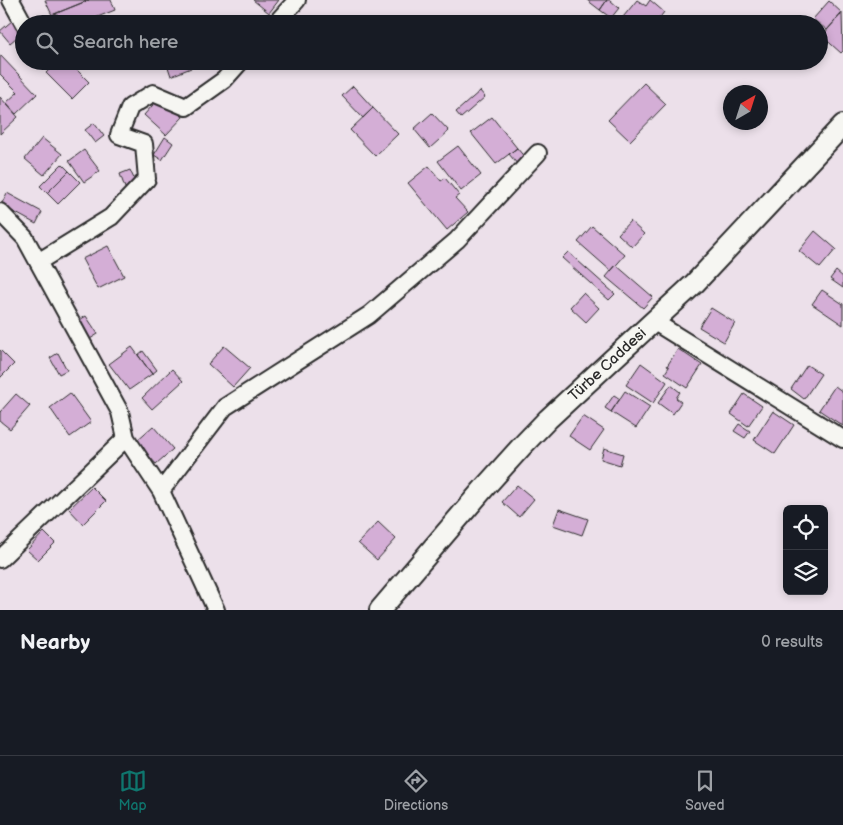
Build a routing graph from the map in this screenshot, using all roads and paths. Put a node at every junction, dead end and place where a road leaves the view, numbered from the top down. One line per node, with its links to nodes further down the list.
1 (11, 0): 3 (street)
2 (297, 0): 4 (street)
3 (19, 15)
4 (283, 15)
5 (233, 70): 9 (street)
6 (843, 125): 10 (street, Türbe Caddesi)
7 (538, 153): 13 (street)
8 (0, 212): 9 (street)
9 (38, 262): 11 (street)
10 (653, 321): 12 (street); 16 (street, Türbe Caddesi)
11 (126, 438): 13 (street); 14 (street)
12 (843, 439)
13 (161, 491): 15 (street)
14 (0, 559)
15 (216, 610)
16 (380, 610)

